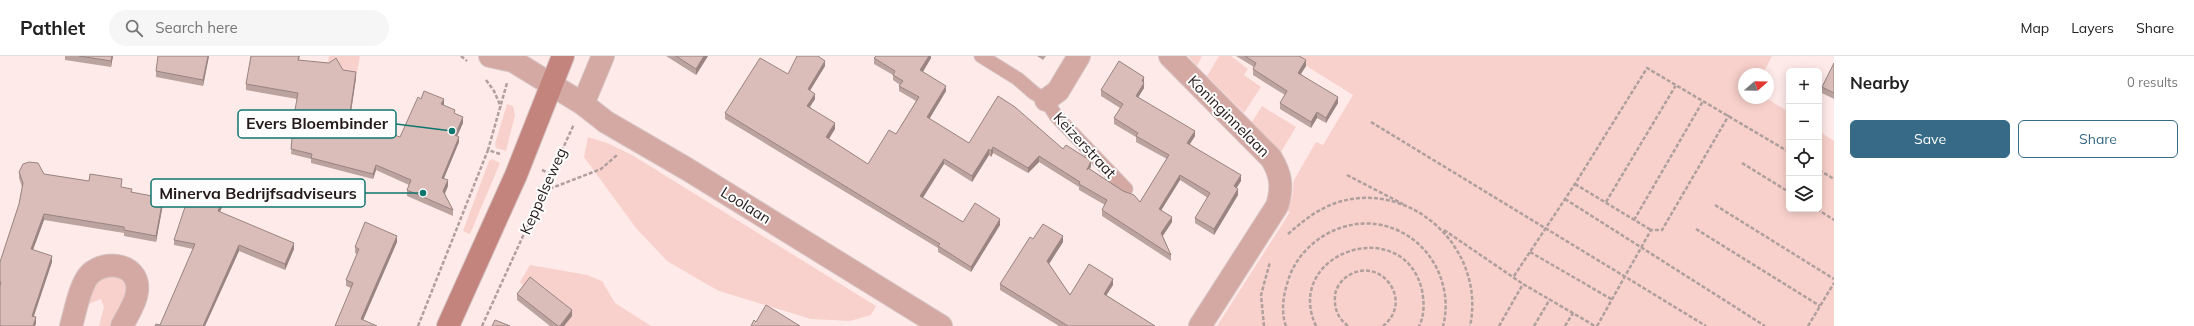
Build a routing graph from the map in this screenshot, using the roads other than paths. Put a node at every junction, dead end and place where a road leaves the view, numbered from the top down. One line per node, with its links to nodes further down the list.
1 (490, 56): 7 (street, Loolaan)
2 (563, 56): 7 (main road, Keppelseweg)
3 (603, 56): 9 (street)
4 (981, 56): 8 (lane, Keizerstraat)
5 (1079, 56): 8 (street, Keizerstraat)
6 (1170, 56): 15 (street, Koninginnelaan)
7 (552, 84): 9 (street, Loolaan); 13 (main road, Keppelseweg)
8 (1046, 100): 10 (lane, Keizerstraat)
9 (583, 104): 14 (street, Loolaan)
10 (1126, 189)
11 (71, 326): 12 (street)
12 (122, 326)
13 (448, 326)
14 (941, 326)
15 (1200, 326)

